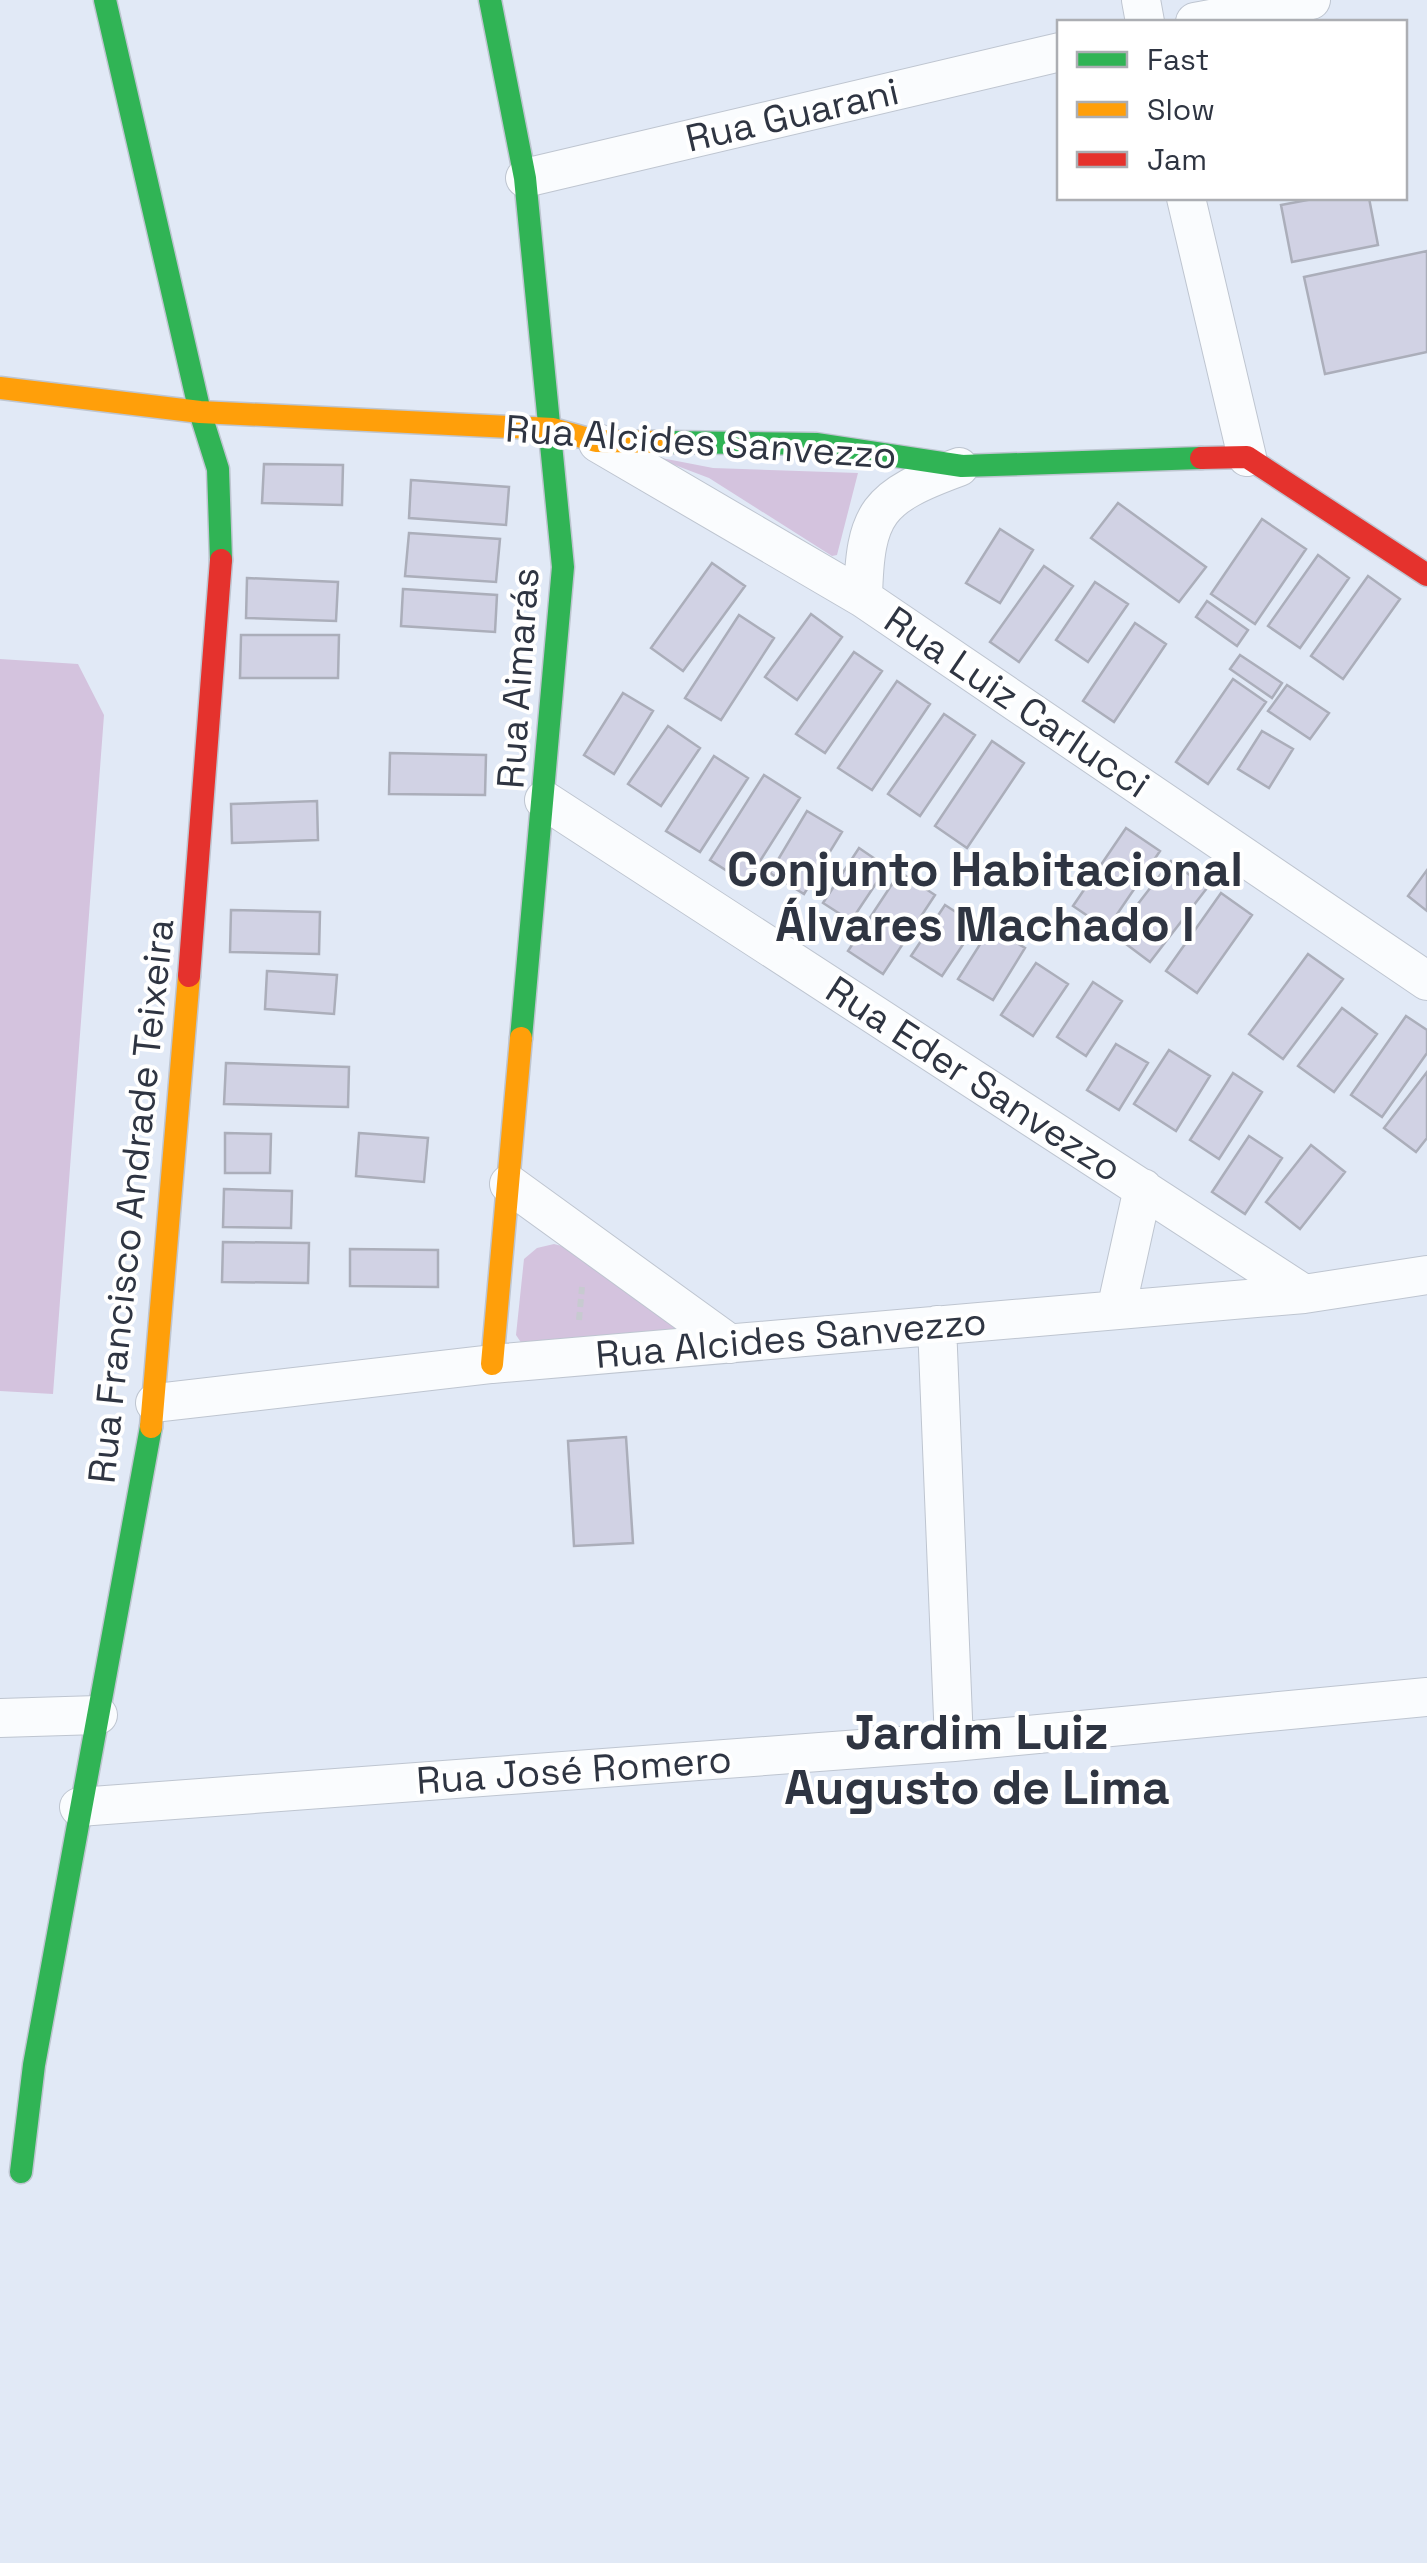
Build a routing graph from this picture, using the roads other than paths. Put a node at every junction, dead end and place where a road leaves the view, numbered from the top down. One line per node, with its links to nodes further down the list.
1 (105, 0): 9 (street, Rua Francisco Andrade Teixeira)
2 (490, 0): 6 (street, Rua Aimarás)
3 (1311, 0): 4 (street)
4 (1205, 20)
5 (1057, 53): 6 (street, Rua Guarani)
6 (525, 178): 10 (street, Rua Aimarás)
7 (1186, 200): 12 (street)
8 (0, 388): 9 (street, Rua Alcides Sanvezzo)
9 (200, 412): 10 (street, Rua Alcides Sanvezzo); 26 (street, Rua Francisco Andrade Teixeira)
10 (553, 429): 11 (street, Rua Alcides Sanvezzo); 16 (street, Rua Aimarás)
11 (596, 442): 13 (street, Rua Alcides Sanvezzo); 15 (street, Rua Luiz Carlucci)
12 (1247, 457): 13 (street, Rua Alcides Sanvezzo); 14 (street)
13 (962, 466): 15 (street)
14 (1427, 575)
15 (863, 598): 17 (street, Rua Luiz Carlucci)
16 (544, 800): 18 (street, Rua Aimarás); 19 (street, Rua Eder Sanvezzo)
17 (1427, 981)
18 (509, 1184): 24 (street); 25 (street, Rua Aimarás)
19 (1143, 1188): 21 (street, Rua Eder Sanvezzo); 22 (street)
20 (1427, 1275): 21 (street, Rua Alcides Sanvezzo)
21 (1304, 1294): 22 (street, Rua Alcides Sanvezzo)
22 (1116, 1310): 23 (street, Rua Alcides Sanvezzo)
23 (937, 1325): 24 (street, Rua Alcides Sanvezzo); 30 (street)
24 (730, 1344): 25 (street, Rua Alcides Sanvezzo)
25 (492, 1364): 26 (street, Rua Alcides Sanvezzo)
26 (154, 1404): 28 (street, Rua Francisco Andrade Teixeira)
27 (1427, 1698): 30 (street, Rua José Romero)
28 (98, 1715): 29 (street); 31 (street, Rua Francisco Andrade Teixeira)
29 (0, 1718)
30 (954, 1742): 31 (street, Rua José Romero)
31 (80, 1806): 32 (street, Rua Francisco Andrade Teixeira)
32 (17, 2065): 33 (street, Rua Francisco Andrade Teixeira)
33 (21, 2172)

